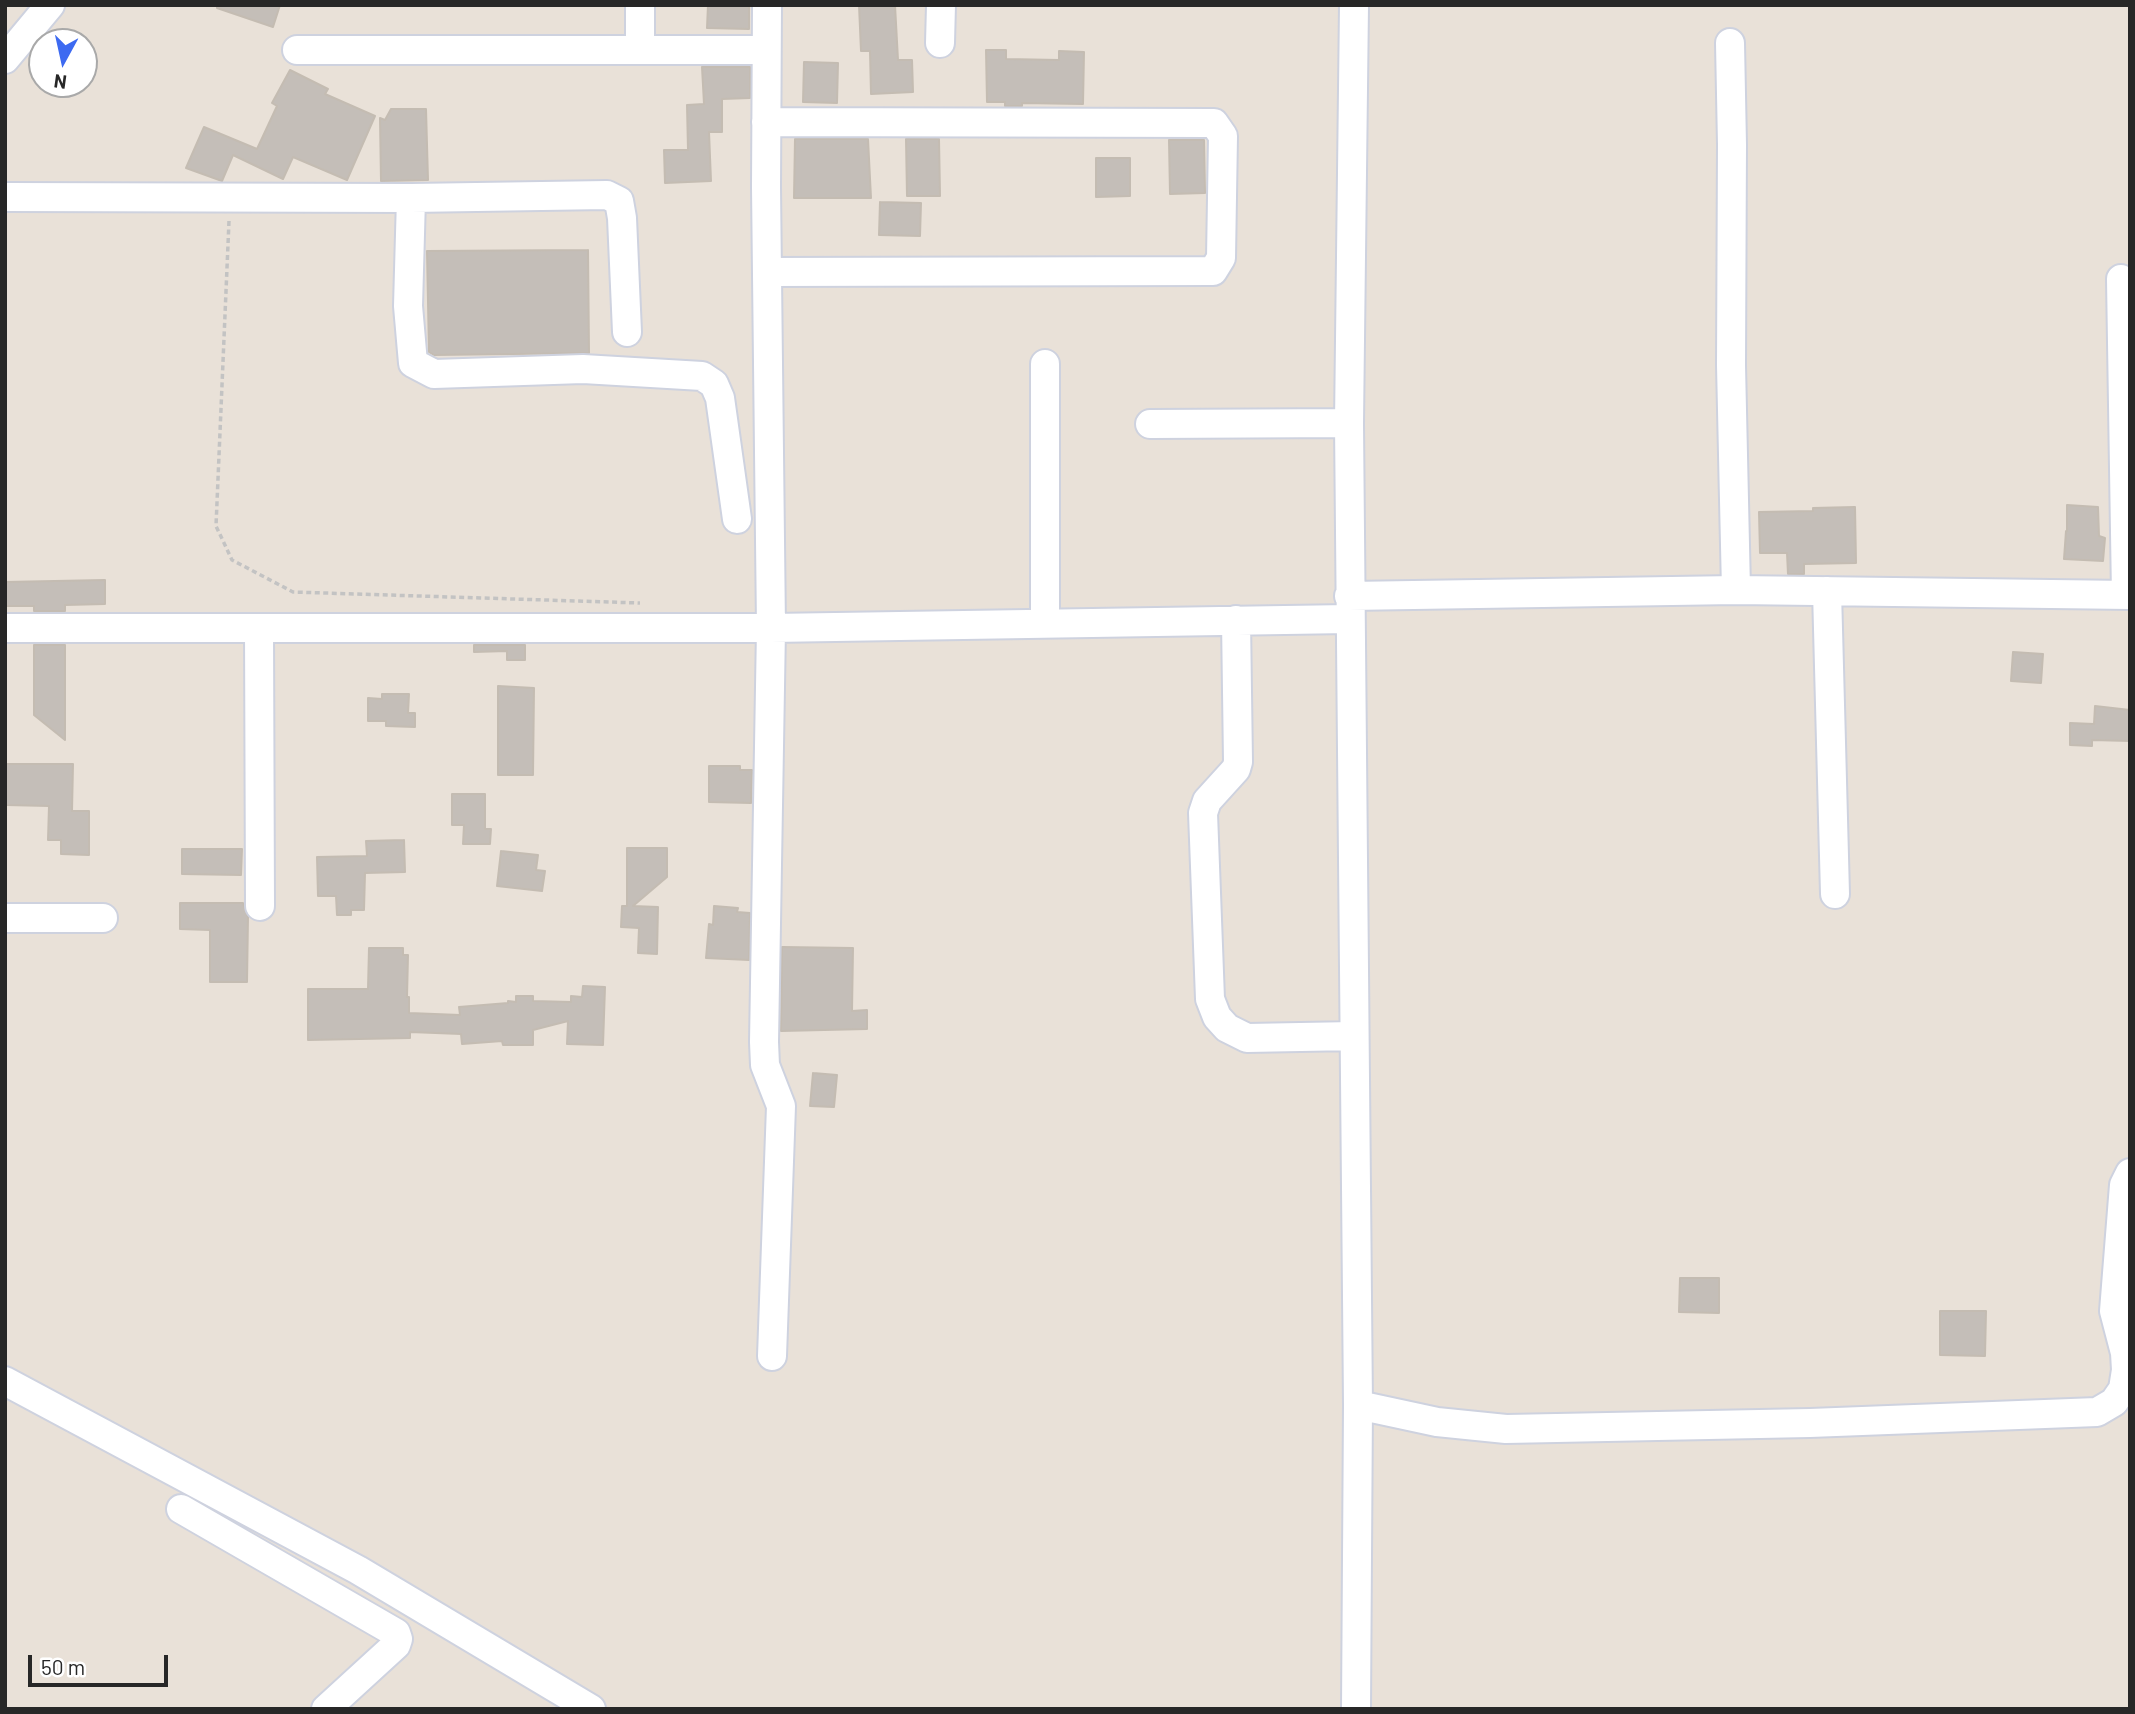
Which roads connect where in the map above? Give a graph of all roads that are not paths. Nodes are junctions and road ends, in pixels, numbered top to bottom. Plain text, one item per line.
1 (50, 5) edge
2 (640, 5) edge
3 (767, 5) edge
4 (941, 5) edge
5 (1354, 5) edge
6 (940, 43) dead end
7 (1730, 43) dead end
8 (297, 50) dead end
9 (640, 50) junction
10 (766, 50) junction
11 (5, 59) edge
12 (766, 122) junction
13 (5, 197) edge
14 (411, 198) junction
15 (767, 272) junction
16 (2121, 279) dead end
17 (627, 332) dead end
18 (1045, 364) dead end
19 (1349, 423) junction
20 (1150, 424) dead end
21 (737, 519) dead end
22 (1736, 590) junction
23 (1827, 592) junction
24 (2128, 595) edge
25 (1349, 607) junction
26 (1236, 620) junction
27 (1045, 622) junction
28 (5, 628) edge
29 (259, 628) junction
30 (771, 628) junction
31 (1835, 894) dead end
32 (260, 906) dead end
33 (5, 918) edge
34 (103, 918) dead end
35 (1354, 1035) junction
36 (2130, 1174) edge
37 (772, 1356) dead end
38 (5, 1381) edge
39 (1358, 1405) junction
40 (180, 1509) dead end
41 (326, 1709) edge
42 (591, 1709) edge
43 (1356, 1709) edge

1 - 11 street
2 - 9 street
3 - 10 street
4 - 6 street
5 - 19 street
7 - 22 street
8 - 9 street
9 - 10 street
10 - 12 street
12 - 15 street
12 - 15 street
13 - 14 street
14 - 17 street
14 - 21 street
15 - 30 street
16 - 24 street
18 - 27 street
19 - 20 street
19 - 25 street
22 - 23 street
22 - 25 street
23 - 24 street
23 - 31 street
25 - 26 street
25 - 35 street
26 - 27 street
26 - 35 street
27 - 30 street
28 - 29 street
29 - 30 street
29 - 32 street
30 - 37 street
33 - 34 street
35 - 39 street
36 - 39 street
38 - 42 street
39 - 43 street
40 - 41 street

